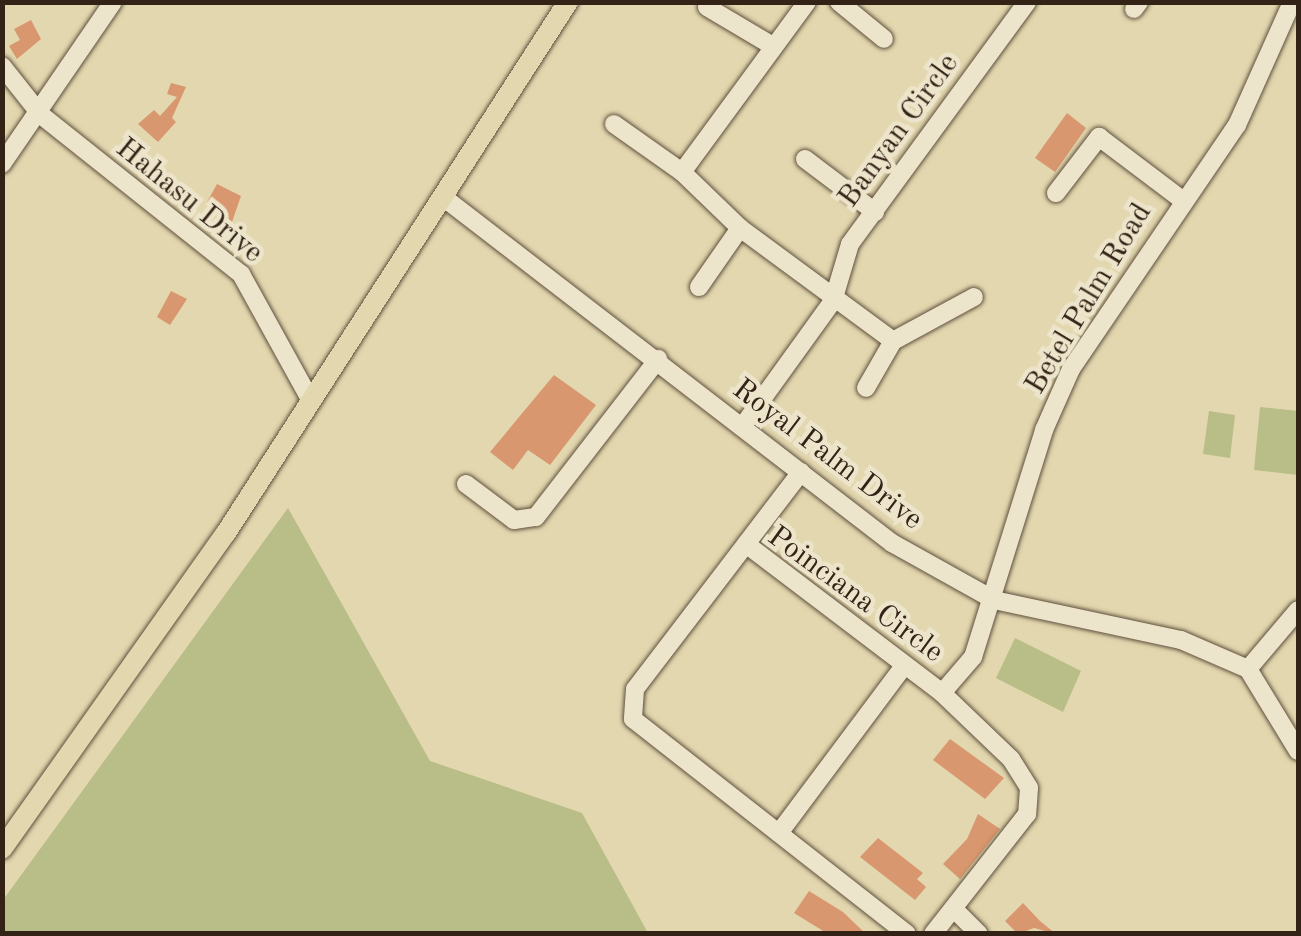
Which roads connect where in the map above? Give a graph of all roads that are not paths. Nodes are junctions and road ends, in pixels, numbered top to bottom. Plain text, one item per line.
1 (112, 2) edge
2 (568, 2) edge
3 (807, 2) edge
4 (840, 2) edge
5 (1027, 2) edge
6 (1292, 2) edge
7 (706, 7) dead end
8 (884, 39) dead end
9 (772, 45) junction
10 (2, 66) edge
11 (41, 115) junction
12 (614, 124) dead end
13 (805, 159) dead end
14 (2, 164) edge
15 (682, 172) junction
16 (1056, 193) dead end
17 (444, 197) junction
18 (1181, 199) junction
19 (875, 212) junction
20 (740, 228) junction
21 (699, 287) dead end
22 (974, 297) dead end
23 (833, 301) junction
24 (893, 341) junction
25 (658, 359) junction
26 (866, 388) dead end
27 (311, 401) junction
28 (742, 427) junction
29 (800, 472) junction
30 (466, 484) dead end
31 (746, 544) junction
32 (994, 600) junction
33 (1298, 610) edge
34 (904, 666) junction
35 (1248, 669) junction
36 (942, 694) junction
37 (1298, 752) edge
38 (779, 833) junction
39 (2, 849) edge
40 (954, 909) junction
41 (907, 934) edge
42 (933, 934) edge
43 (979, 934) edge

1 - 11 street
2 - 17 main road
3 - 9 street
4 - 8 street
5 - 19 street, Banyan Circle
6 - 18 street, Betel Palm Road
7 - 9 street
9 - 15 street
10 - 11 street, Hahasu Drive
11 - 14 street
11 - 27 street, Hahasu Drive
12 - 15 street
13 - 19 street
15 - 20 street
16 - 18 street
17 - 25 street, Royal Palm Drive
17 - 27 main road
18 - 32 street, Betel Palm Road
19 - 23 street, Banyan Circle
20 - 21 street
20 - 23 street
22 - 24 street
23 - 24 street
23 - 28 street, Banyan Circle
24 - 26 street
25 - 28 street, Royal Palm Drive
25 - 30 street
27 - 39 main road
28 - 29 street, Royal Palm Drive
29 - 31 street
29 - 32 street, Royal Palm Drive
31 - 34 street, Poinciana Circle
31 - 38 street, Poinciana Circle
32 - 35 street, Royal Palm Drive
32 - 36 street, Betel Palm Road
33 - 35 street
34 - 36 street, Poinciana Circle
34 - 38 street
35 - 37 street
36 - 40 street, Poinciana Circle
38 - 41 street, Poinciana Circle
40 - 42 street, Poinciana Circle
40 - 43 street

